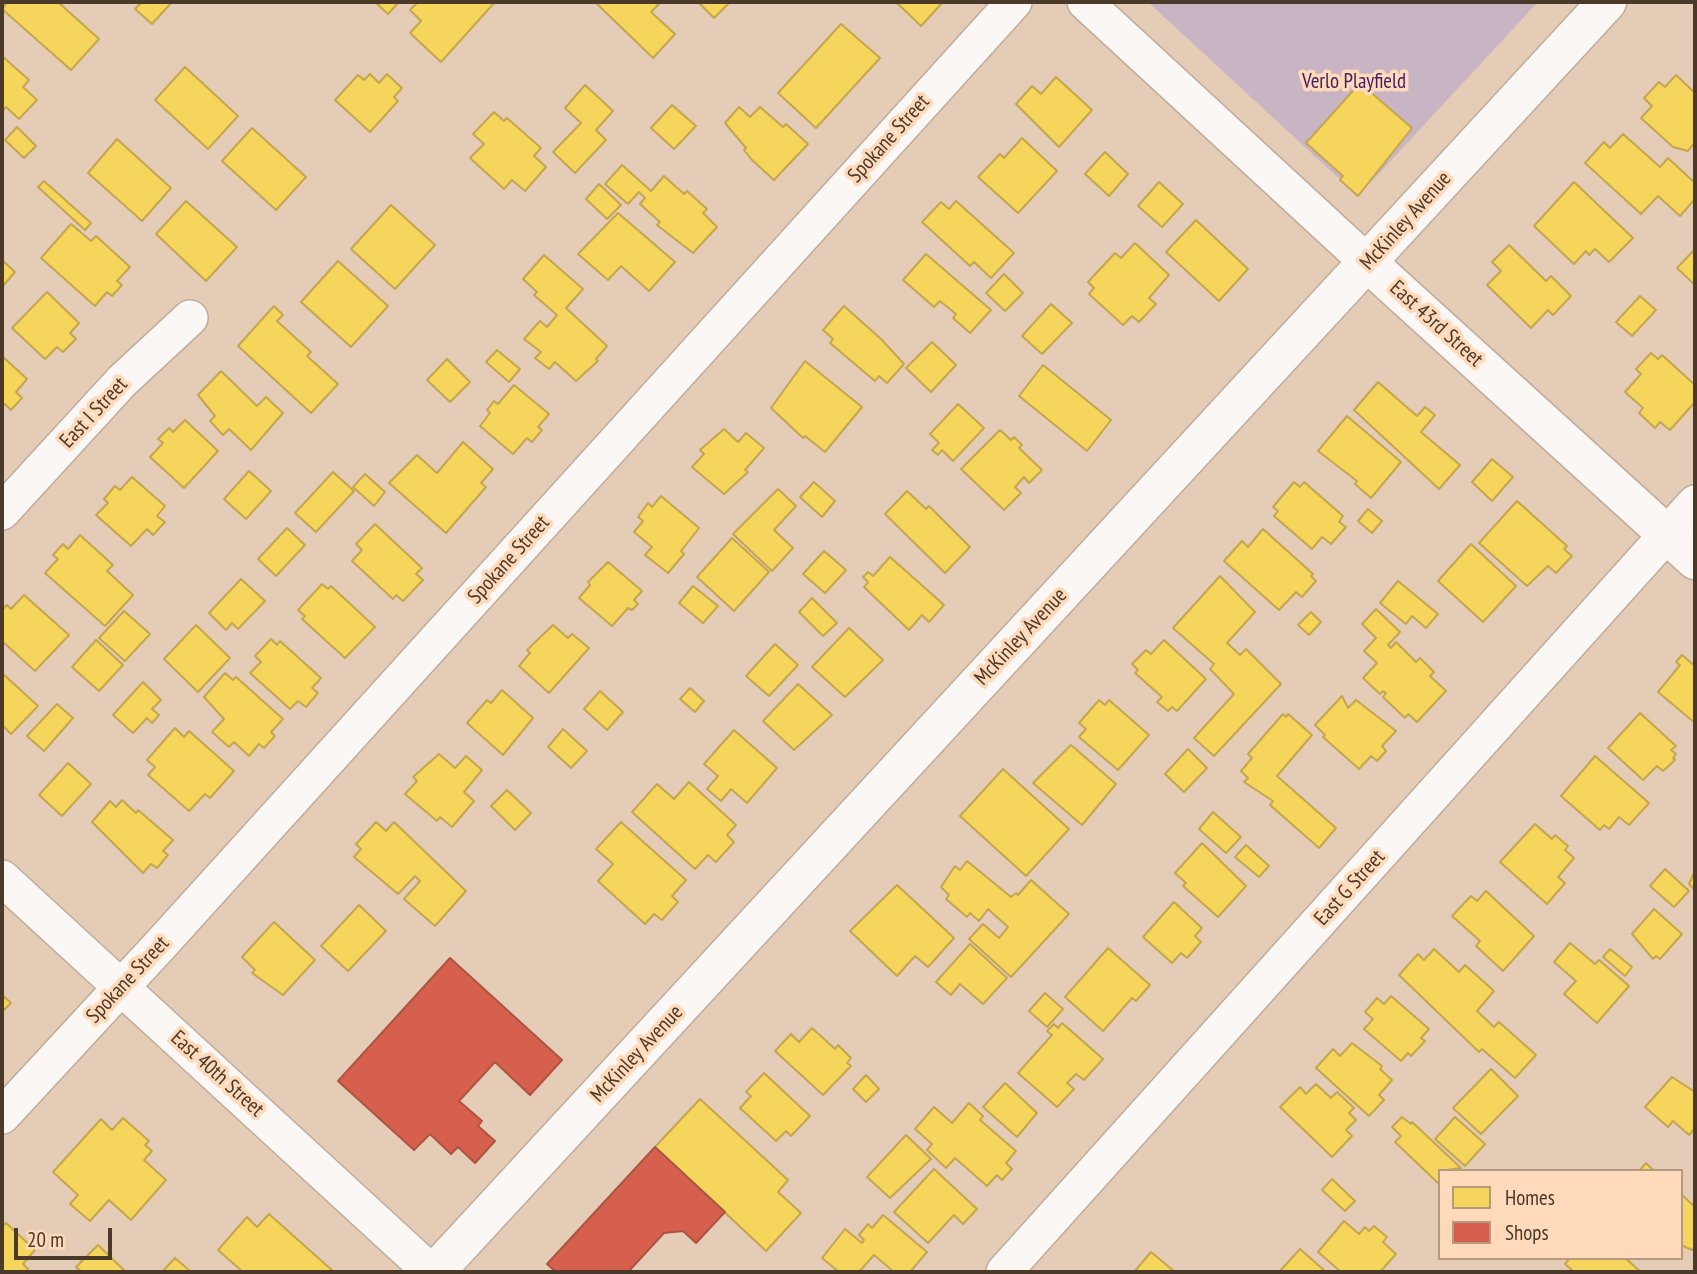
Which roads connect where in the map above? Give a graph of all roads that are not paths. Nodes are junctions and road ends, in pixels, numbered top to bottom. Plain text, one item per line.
1 (1014, 2) edge
2 (1085, 2) edge
3 (1606, 2) edge
4 (1367, 263) junction
5 (190, 318) dead end
6 (1695, 503) edge
7 (2, 512) edge
8 (1667, 535) junction
9 (1695, 560) edge
10 (2, 878) edge
11 (122, 987) junction
12 (2, 1116) edge
13 (433, 1272) edge
14 (1004, 1272) edge

1 - 11 street, Spokane Street
2 - 4 street, East 43rd Street
3 - 4 main road, McKinley Avenue
4 - 8 main road, East 43rd Street
4 - 13 main road, McKinley Avenue
5 - 7 street, East I Street
6 - 8 street, East G Street
8 - 9 main road, East 43rd Street
8 - 14 street, East G Street
10 - 11 street, East 40th Street
11 - 12 street, Spokane Street
11 - 13 street, East 40th Street

